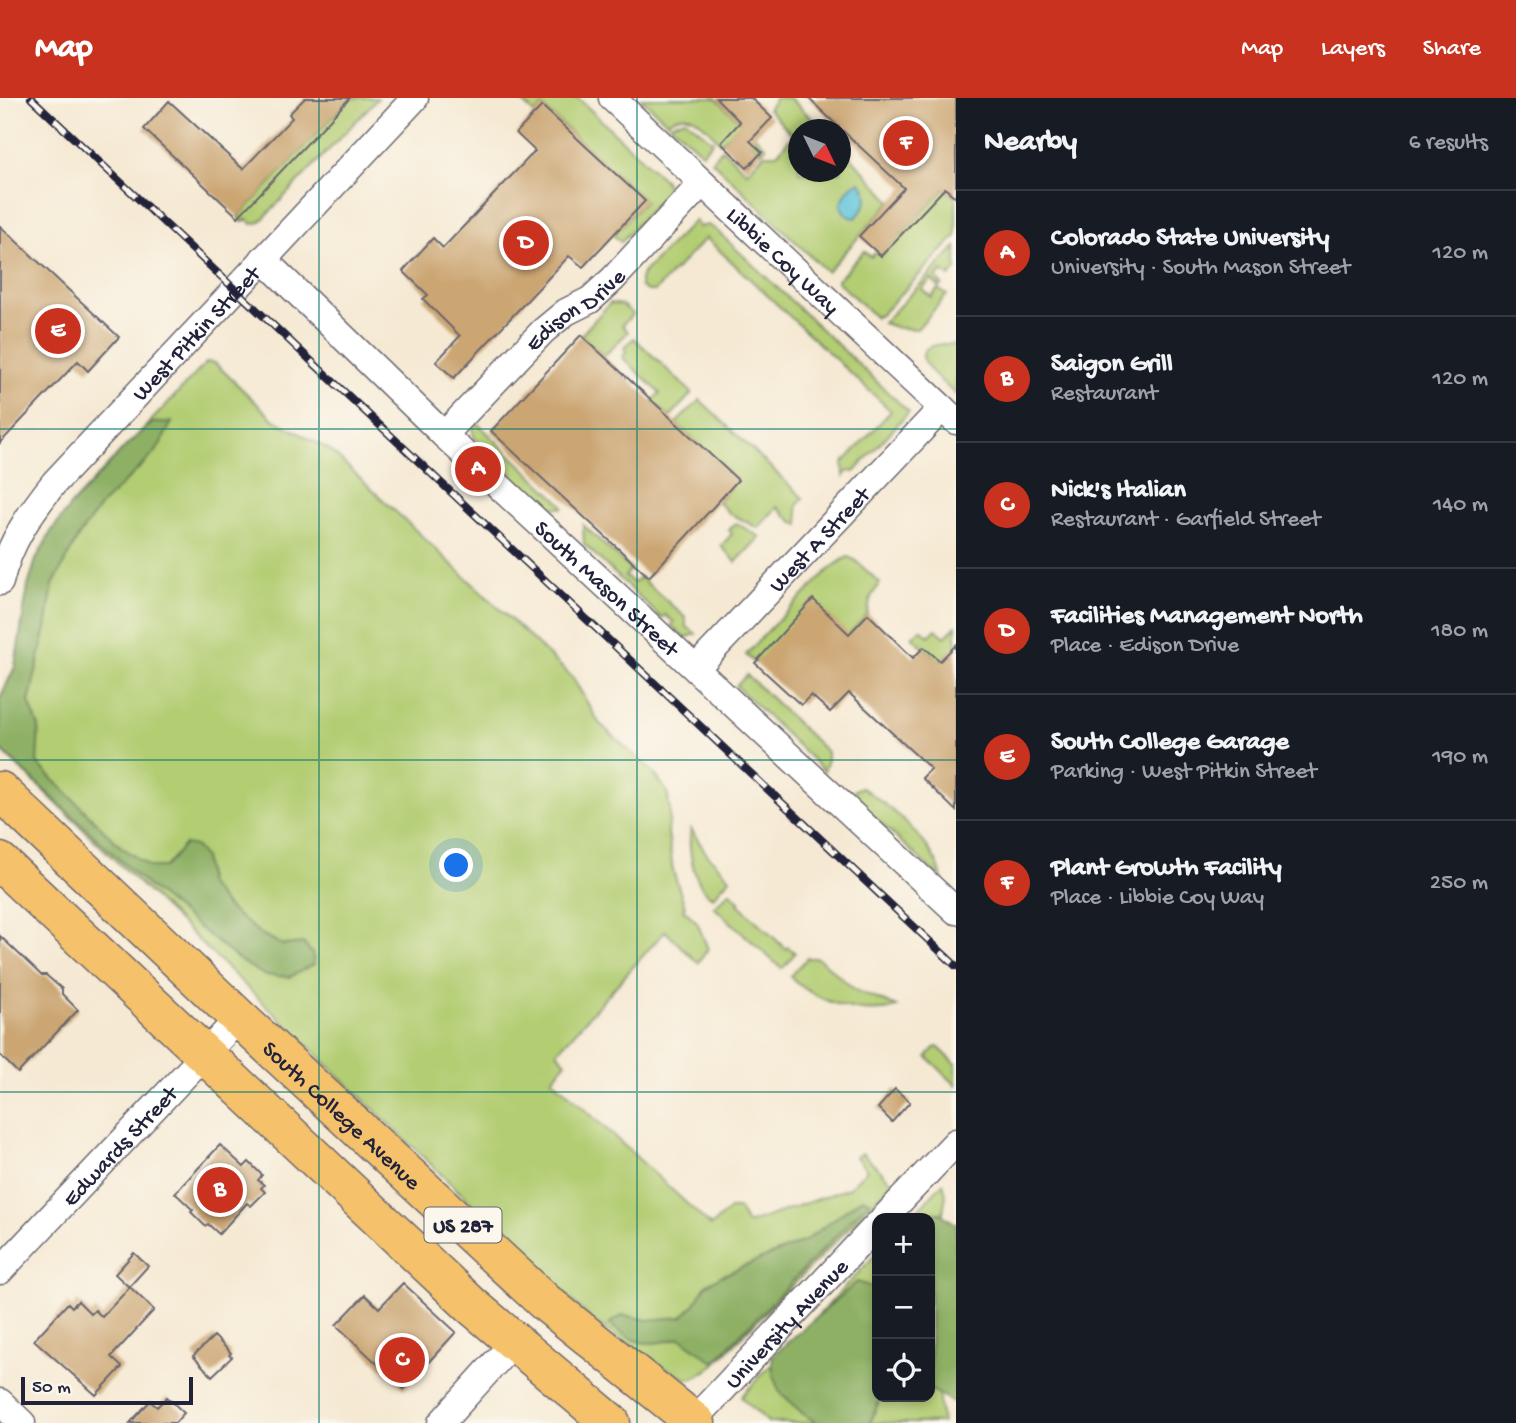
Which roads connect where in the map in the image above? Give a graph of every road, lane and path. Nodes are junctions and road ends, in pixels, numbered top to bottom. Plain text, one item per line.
1 (415, 98) edge
2 (612, 98) edge
3 (702, 183) junction
4 (263, 259) junction
5 (949, 415) edge
6 (444, 435) junction
7 (0, 582) edge
8 (696, 668) junction
9 (0, 792) edge
10 (0, 862) edge
11 (956, 911) edge
12 (239, 1018) junction
13 (204, 1055) junction
14 (956, 1142) edge
15 (889, 1213) edge
16 (872, 1230) edge
17 (0, 1271) edge
18 (513, 1343) junction
19 (0, 1402) edge
20 (694, 1422) edge
21 (22, 1423) edge
22 (441, 1423) edge
23 (611, 1423) edge

1 - 4 street, West Pitkin Street
2 - 3 street, Libbie Coy Way
3 - 5 street, Libbie Coy Way
3 - 6 street, Edison Drive
4 - 6 street, South Mason Street
4 - 7 street, West Pitkin Street
5 - 8 street, West A Street
6 - 8 street, South Mason Street
8 - 11 street, South Mason Street
9 - 12 highway, South College Avenue / US 287
10 - 13 highway, US 287
12 - 13 street, Edwards Street
12 - 20 highway, South College Avenue / US 287
13 - 17 street, Edwards Street
13 - 18 highway, US 287
14 - 15 street
16 - 20 street, University Avenue
18 - 22 street
18 - 23 highway, US 287
19 - 21 street

